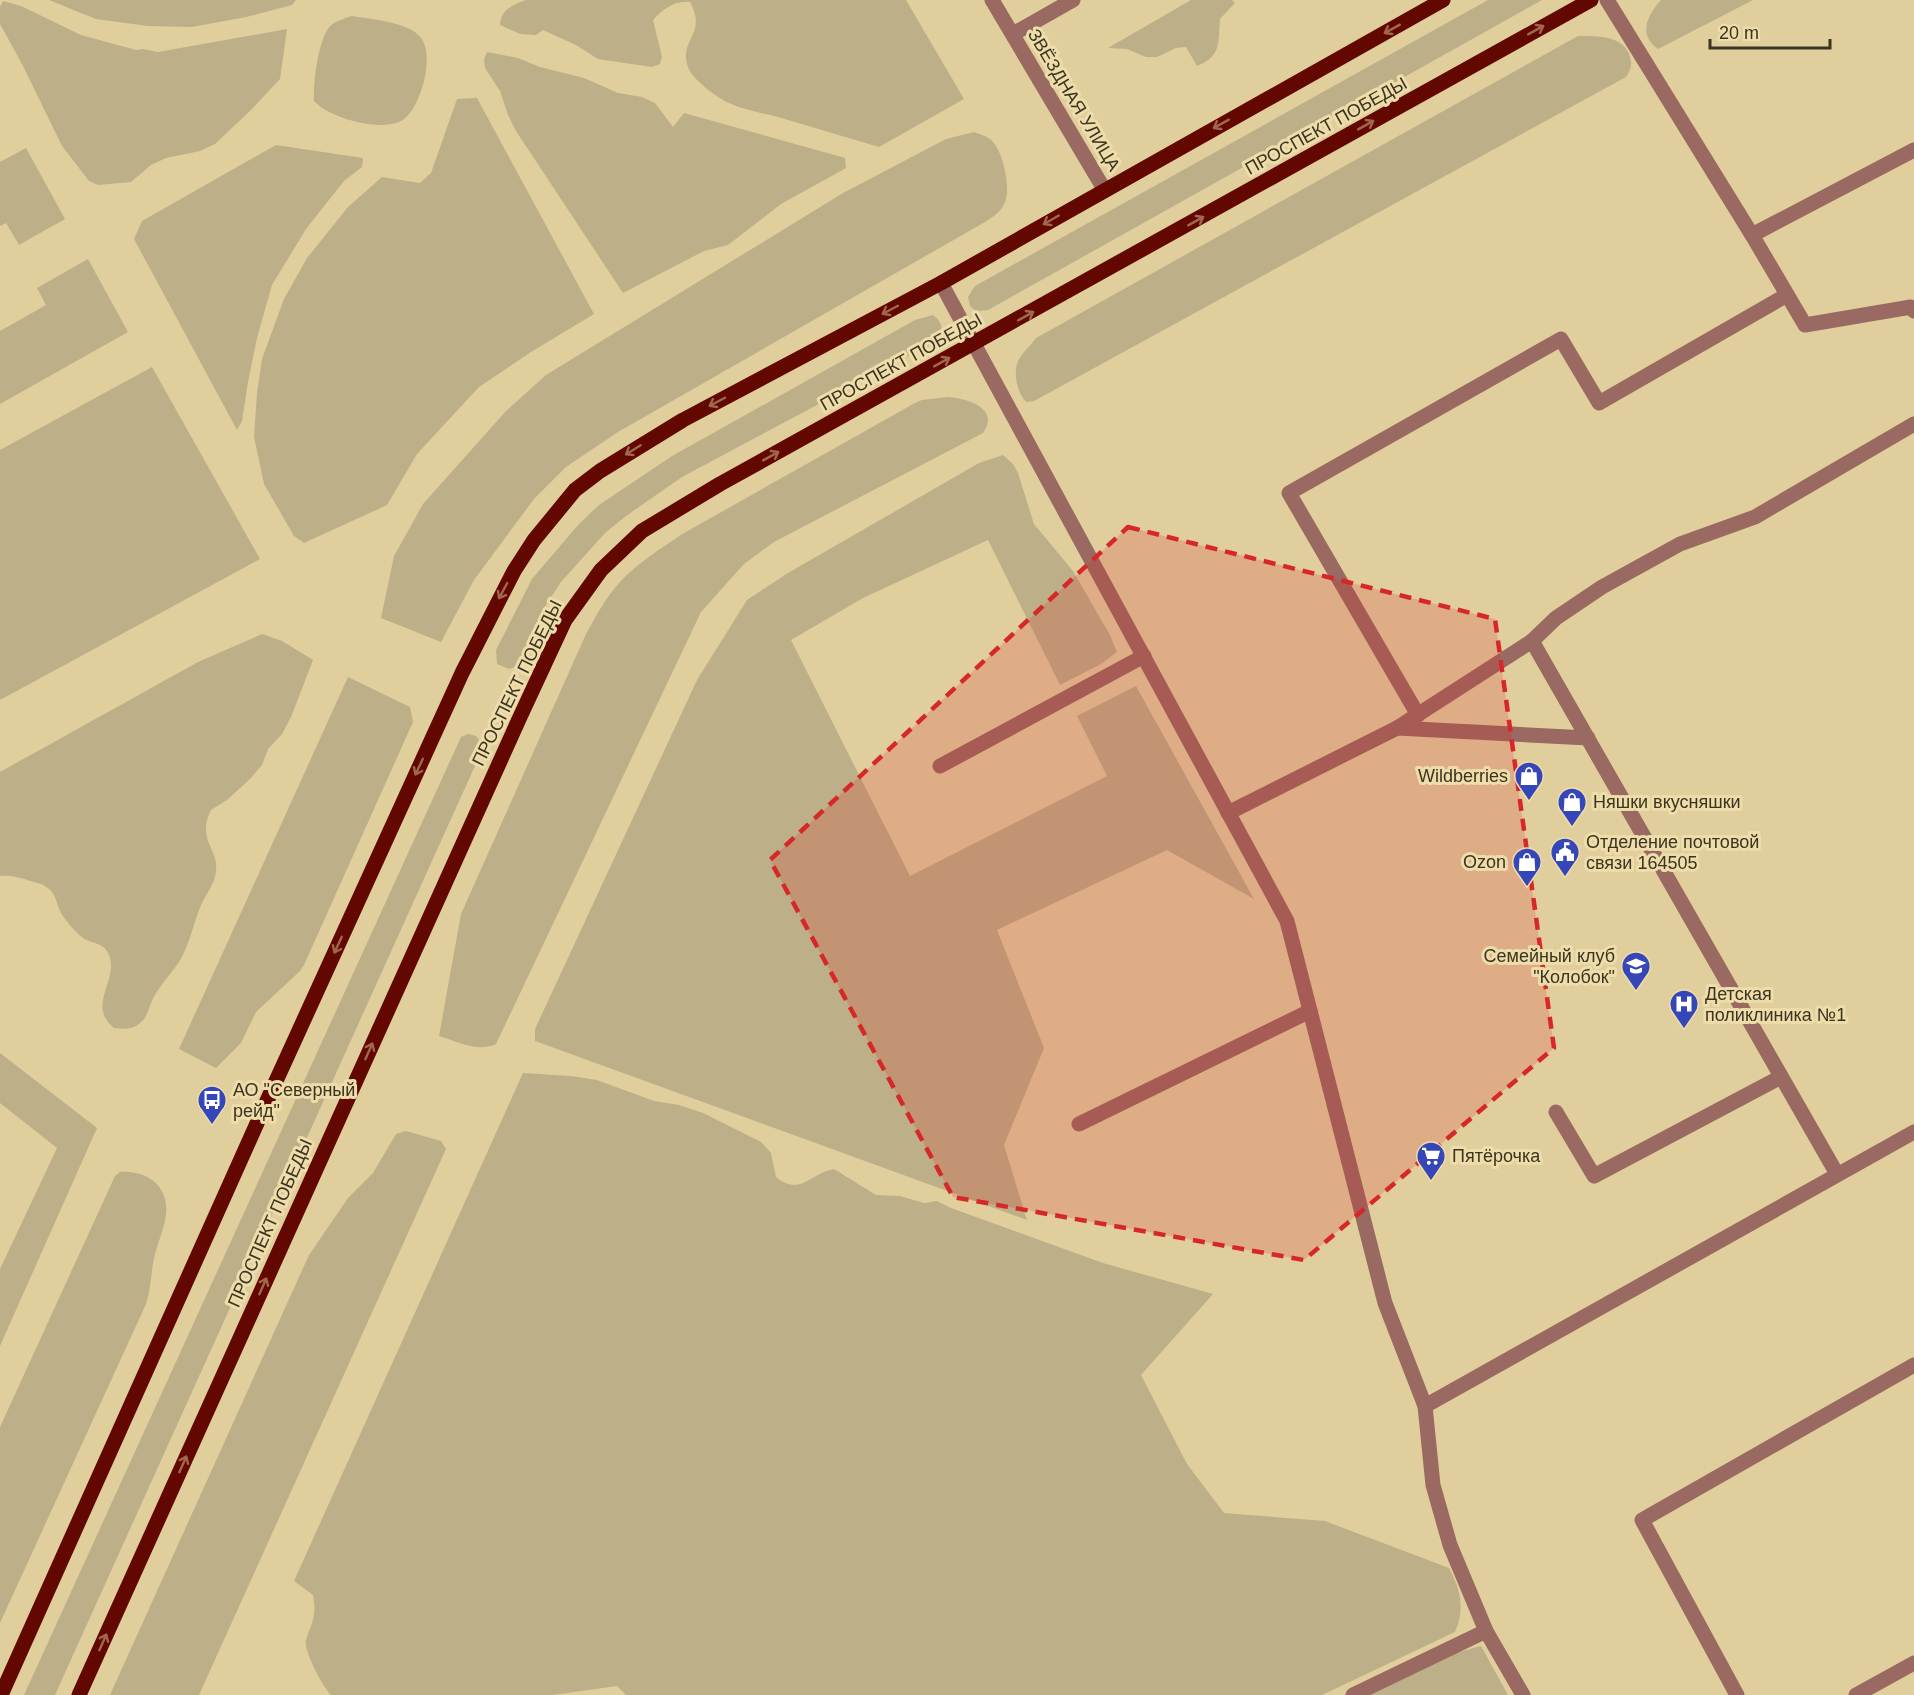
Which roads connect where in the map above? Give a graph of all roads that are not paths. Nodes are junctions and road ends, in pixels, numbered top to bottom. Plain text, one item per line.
1 (992, 0) edge
2 (1073, 0) edge
3 (1443, 0) edge
4 (1591, 0) edge
5 (1607, 0) edge
6 (1012, 34) junction
7 (1914, 150) edge
8 (1104, 189) junction
9 (1752, 235) junction
10 (941, 283) junction
11 (1787, 295) junction
12 (1914, 311) edge
13 (975, 344) junction
14 (1914, 424) edge
15 (1532, 641) junction
16 (1144, 656) junction
17 (1418, 715) junction
18 (1397, 728) junction
19 (1588, 738) junction
20 (940, 766) dead end
21 (1228, 813) junction
22 (1310, 1011) junction
23 (1781, 1077) junction
24 (1556, 1112) dead end
25 (1079, 1124) dead end
26 (1914, 1132) edge
27 (1837, 1174) junction
28 (1914, 1365) edge
29 (1425, 1406) junction
30 (1486, 1631) junction
31 (1914, 1663) edge
32 (1, 1695) edge
33 (79, 1695) edge
34 (1353, 1695) edge
35 (1523, 1695) edge
36 (1737, 1695) edge
37 (1856, 1695) edge

1 - 6 street, ЗВЁЗДНАЯ УЛИЦА
2 - 6 street
3 -> 8 main road
13 -> 4 main road, ПРОСПЕКТ ПОБЕДЫ
5 - 9 street
6 - 8 street, ЗВЁЗДНАЯ УЛИЦА
7 - 9 street
8 -> 10 main road
9 - 11 street
10 - 13 street
10 -> 32 main road
11 - 12 street
11 - 17 street
13 - 16 street
33 -> 13 main road, ПРОСПЕКТ ПОБЕДЫ
14 - 15 street
15 - 17 street
15 - 19 street
16 - 20 street
16 - 21 street
17 - 18 street
18 - 19 street
18 - 21 street
19 - 23 street
21 - 22 street
22 - 25 street
22 - 29 street
23 - 24 street
23 - 27 street
26 - 27 street
27 - 29 street
28 - 36 street
29 - 30 street
30 - 34 street
30 - 35 street
31 - 37 street

